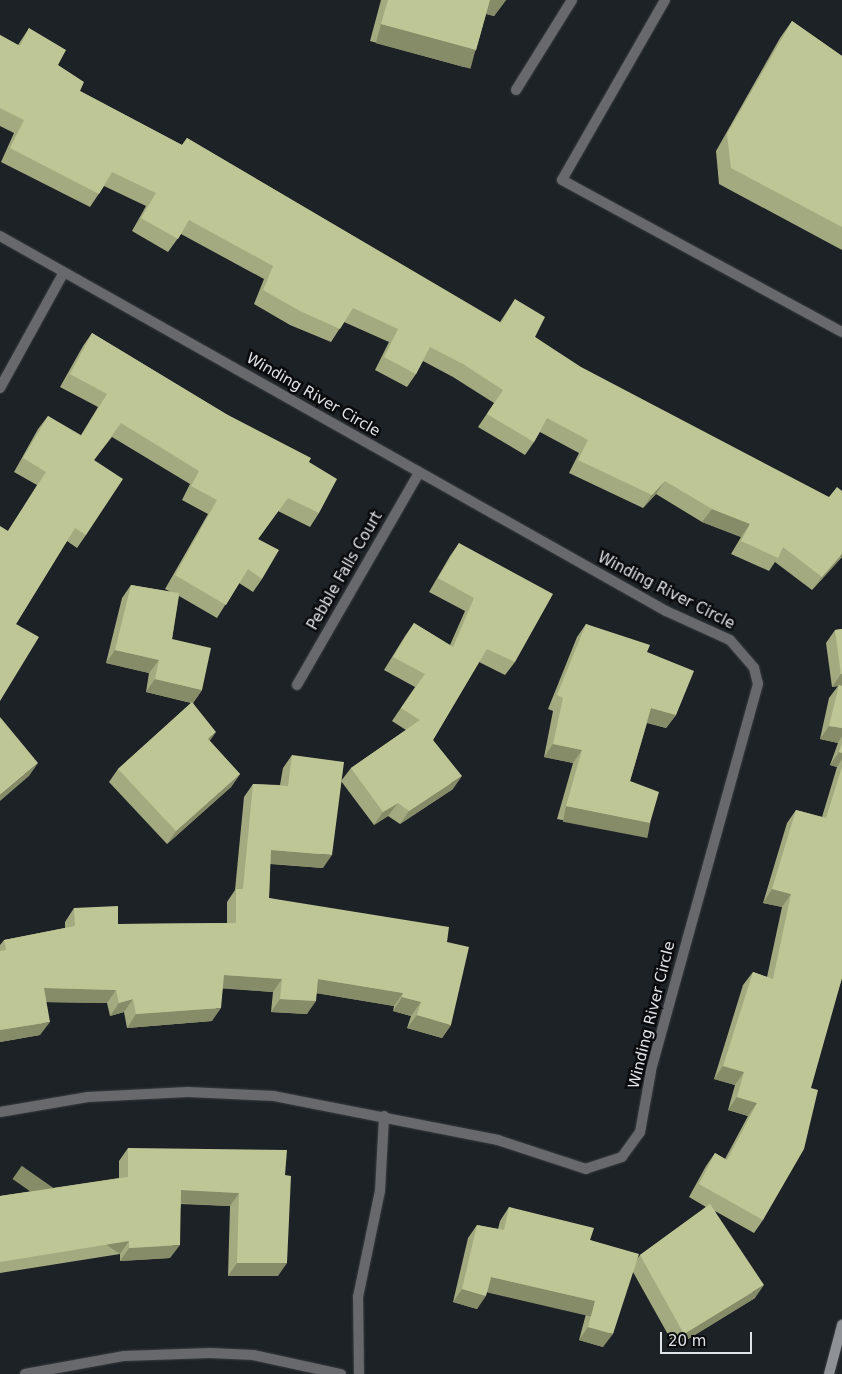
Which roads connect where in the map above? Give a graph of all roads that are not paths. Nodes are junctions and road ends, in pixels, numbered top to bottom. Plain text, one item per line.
1 (572, 0) edge
2 (665, 0) edge
3 (516, 90) dead end
4 (0, 236) edge
5 (64, 272) junction
6 (842, 332) edge
7 (0, 388) edge
8 (419, 473) junction
9 (297, 685) dead end
10 (0, 1112) edge
11 (384, 1116) junction
12 (842, 1325) edge
13 (25, 1374) edge
14 (341, 1374) edge
15 (359, 1374) edge
16 (829, 1374) edge

1 - 3 street
2 - 6 street
4 - 5 street, Winding River Circle
5 - 7 street
5 - 8 street, Winding River Circle
8 - 9 street, Pebble Falls Court
8 - 11 street, Winding River Circle
10 - 11 street, Winding River Circle
11 - 15 street
12 - 16 main road
13 - 14 street

